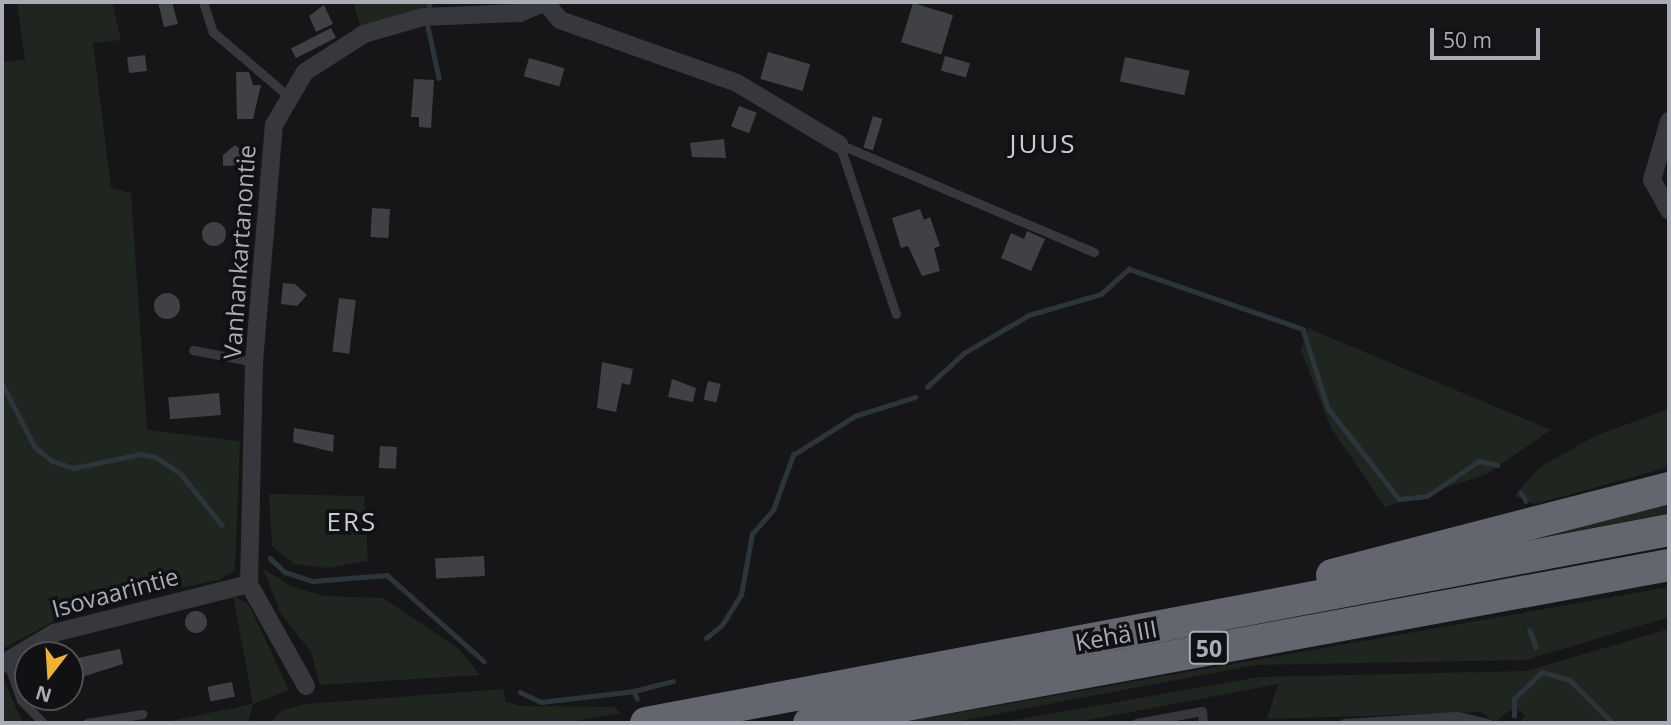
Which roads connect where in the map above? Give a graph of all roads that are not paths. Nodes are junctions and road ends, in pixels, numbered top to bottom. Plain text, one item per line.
1 (203, 2) edge
2 (545, 2) edge
3 (287, 95) junction
4 (1669, 121) edge
5 (839, 144) junction
6 (1669, 211) edge
7 (1094, 252) dead end
8 (896, 314) dead end
9 (193, 350) dead end
10 (254, 362) junction
11 (1669, 488) edge
12 (1669, 530) edge
13 (1669, 565) edge
14 (249, 584) junction
15 (1160, 627) junction
16 (4, 663) edge
17 (306, 686) dead end
18 (142, 713) dead end
19 (43, 723) edge
20 (88, 723) edge
21 (646, 723) edge
22 (809, 723) edge
23 (1136, 723) edge
24 (1203, 723) edge
25 (1344, 723) edge
26 (1488, 723) edge

1 - 3 lane
2 - 3 street, Vanhankartanontie
2 - 5 street
3 - 10 street, Vanhankartanontie
4 - 6 street
5 - 7 lane
5 - 8 lane
9 - 10 lane
10 - 14 street, Vanhankartanontie
11 - 15 highway
12 - 15 highway, Kehä III / 50
13 - 22 highway, Kehä III / 50
14 - 16 street, Isovaarintie
14 - 17 street
15 - 21 highway, Kehä III / 50
16 - 19 lane
18 - 20 lane
23 - 24 lane
25 - 26 lane

